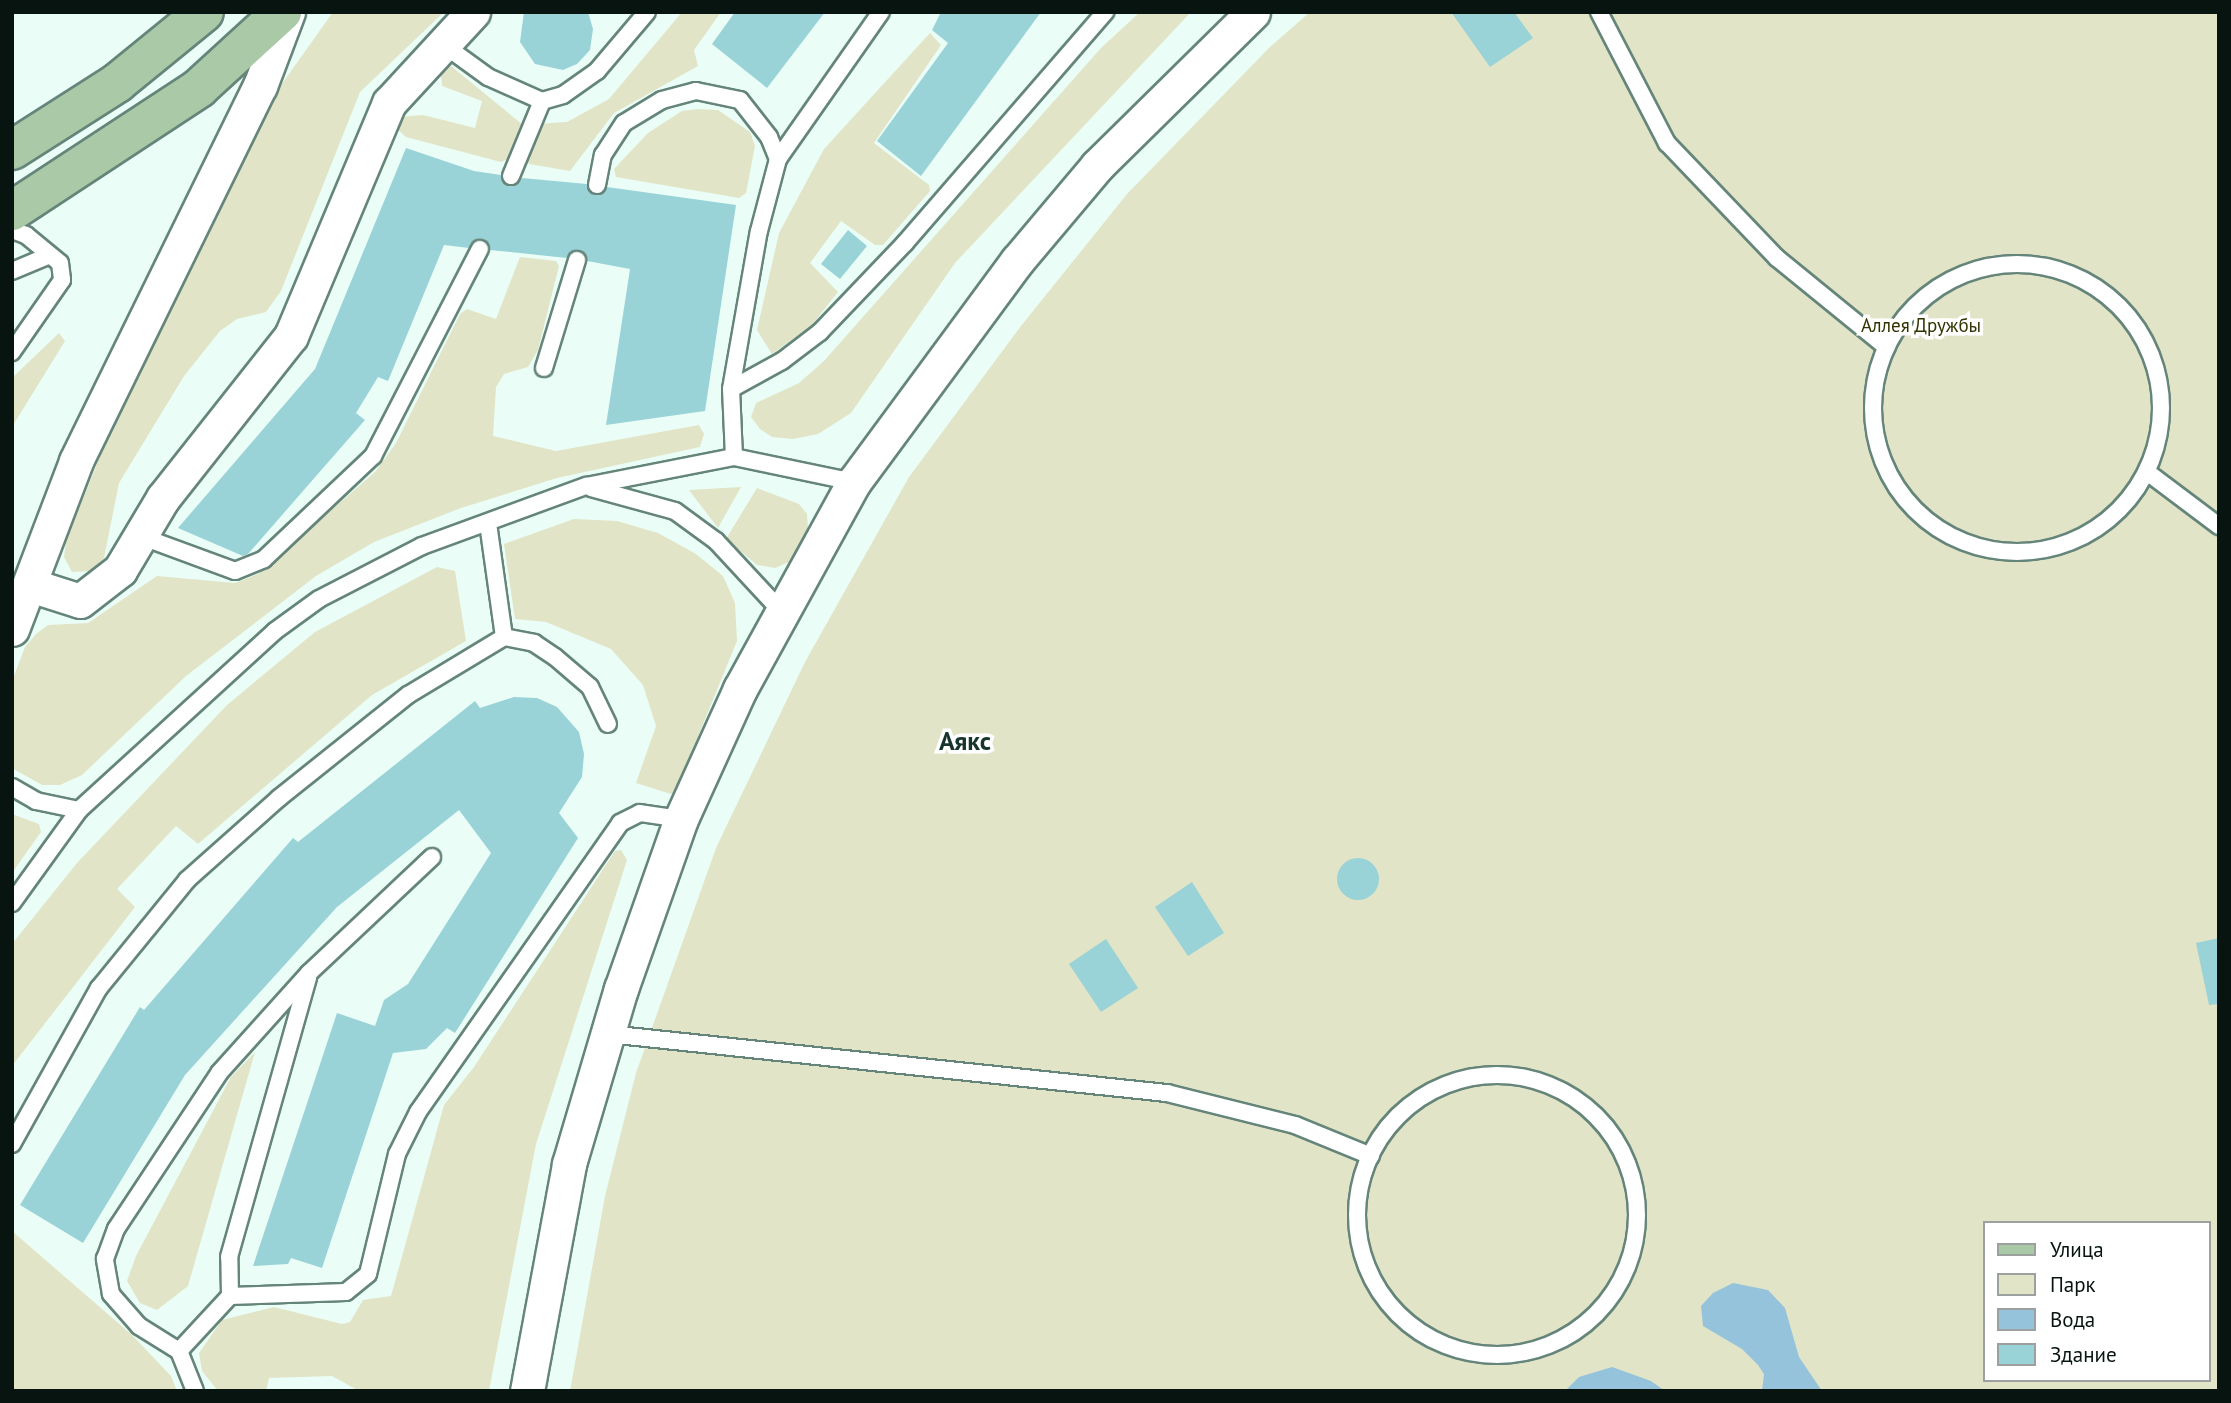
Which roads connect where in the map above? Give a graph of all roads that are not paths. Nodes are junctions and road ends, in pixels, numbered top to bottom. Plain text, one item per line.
1 (204, 12) edge
2 (282, 12) edge
3 (288, 12) edge
4 (473, 12) edge
5 (647, 12) edge
6 (881, 12) edge
7 (1105, 12) edge
8 (1253, 12) edge
9 (1599, 12) edge
10 (444, 45) junction
11 (542, 101) junction
12 (12, 150) edge
13 (778, 159) junction
14 (510, 176) dead end
15 (597, 185) dead end
16 (12, 211) edge
17 (12, 230) edge
18 (480, 249) dead end
19 (50, 255) junction
20 (577, 260) dead end
21 (12, 271) edge
22 (1886, 347) junction
23 (12, 352) edge
24 (544, 368) dead end
25 (731, 390) junction
26 (734, 457) junction
27 (2147, 472) junction
28 (854, 482) junction
29 (586, 486) junction
30 (488, 523) junction
31 (2219, 526) edge
32 (140, 536) junction
33 (30, 585) junction
34 (781, 611) junction
35 (12, 629) edge
36 (504, 637) junction
37 (608, 724) dead end
38 (12, 787) edge
39 (79, 810) junction
40 (681, 819) junction
41 (432, 857) dead end
42 (12, 903) edge
43 (309, 973) junction
44 (608, 1034) junction
45 (12, 1144) edge
46 (1371, 1156) junction
47 (230, 1296) junction
48 (179, 1352) junction
49 (195, 1391) edge
50 (527, 1391) edge

1 - 12 main road
2 - 16 main road
3 - 33 street
4 - 10 street
5 - 11 lane
6 - 13 lane
7 - 25 lane
8 - 28 street
9 - 22 lane
10 - 11 lane
10 - 32 street
11 - 14 lane
13 - 15 lane
13 - 25 lane
17 - 19 lane
18 - 32 lane
19 - 21 lane
19 - 23 lane
20 - 24 lane
22 - 27 lane
22 - 27 lane
25 - 26 lane
26 - 28 lane
26 - 29 lane
27 - 31 lane
28 - 34 street
29 - 30 lane
29 - 34 lane
30 - 36 lane
30 - 39 lane
32 - 33 street
33 - 35 street
34 - 40 street
36 - 37 lane
36 - 45 lane
38 - 39 lane
39 - 42 lane
40 - 44 street
40 - 47 lane
41 - 43 lane
43 - 47 lane
43 - 48 lane
44 - 46 lane
44 - 50 street
46 - 46 lane
47 - 48 lane
48 - 49 lane

